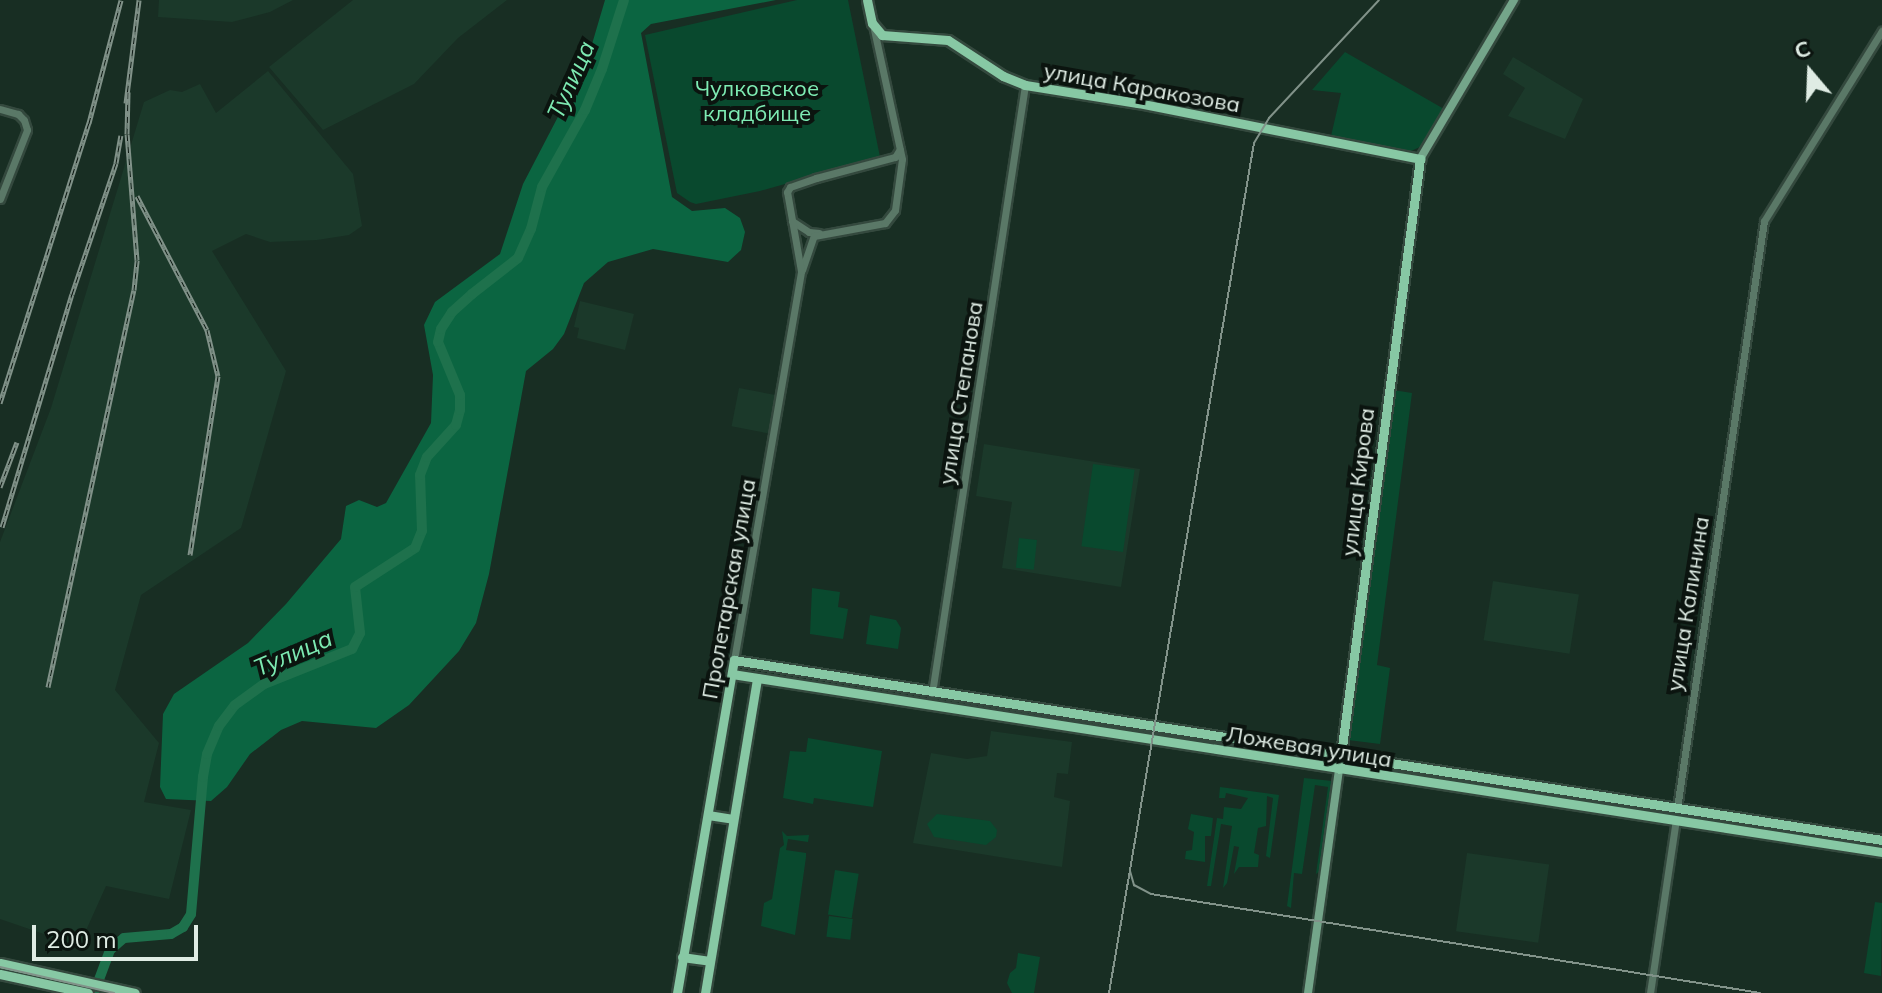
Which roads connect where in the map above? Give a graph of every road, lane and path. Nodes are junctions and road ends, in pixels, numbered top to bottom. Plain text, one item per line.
1 (867, 0) edge
2 (1514, 0) edge
3 (872, 23) junction
4 (1882, 31) edge
5 (899, 39) junction
6 (879, 52) junction
7 (1025, 85) junction
8 (0, 109) edge
9 (900, 149) junction
10 (1420, 159) junction
11 (0, 199) edge
12 (792, 221) junction
13 (819, 233) junction
14 (801, 271) junction
15 (734, 660) junction
16 (732, 674) junction
17 (757, 678) junction
18 (729, 688) junction
19 (754, 693) junction
20 (932, 693) junction
21 (930, 707) junction
22 (1060, 713) junction
23 (1058, 726) junction
24 (1341, 756) junction
25 (1339, 769) junction
26 (1677, 808) junction
27 (708, 815) junction
28 (733, 819) junction
29 (1676, 820) junction
30 (1882, 840) edge
31 (1882, 852) edge
32 (682, 957) junction
33 (710, 961) junction
34 (0, 963) edge
35 (0, 974) edge
36 (66, 983) junction
37 (88, 993) edge
38 (135, 993) edge
39 (677, 993) edge
40 (705, 993) edge
41 (1308, 993) edge
42 (1650, 993) edge

1 - 3 main road
2 - 10 main road, улица Кирова
3 - 5 main road
3 - 6 street
4 - 26 street, улица Калинина
5 - 6 street
5 - 7 main road, улица Каракозова
6 - 9 street
7 - 10 main road, улица Каракозова
7 - 20 street, улица Степанова
8 - 11 street
9 - 12 street, Пролетарская улица
9 - 13 street
10 - 24 main road, улица Кирова
12 - 13 street
12 - 14 street, Пролетарская улица
13 - 14 street
14 - 15 street, Пролетарская улица
15 - 16 main road, Пролетарская улица
15 - 20 main road, Ложевая улица
16 - 17 main road, Ложевая улица
16 - 18 main road, Пролетарская улица
17 - 19 main road, Пролетарская улица
17 - 21 main road, Ложевая улица
18 - 19 main road
18 - 27 main road, Пролетарская улица
19 - 28 main road, Пролетарская улица
20 - 21 main road, улица Степанова
20 - 22 main road, Ложевая улица
21 - 23 main road, Ложевая улица
22 - 23 main road
22 - 24 main road, Ложевая улица
23 - 25 main road, Ложевая улица
24 - 25 main road, улица Кирова
24 - 26 main road, Ложевая улица
25 - 29 main road, Ложевая улица
25 - 41 main road, улица Кирова
26 - 29 main road, улица Калинина
26 - 30 main road, Ложевая улица
27 - 28 main road
27 - 32 main road, Пролетарская улица
28 - 33 main road, Пролетарская улица
29 - 31 main road, Ложевая улица
29 - 42 street, улица Калинина
32 - 33 main road
32 - 39 main road, Пролетарская улица
33 - 40 main road, Пролетарская улица
34 - 36 main road
35 - 36 main road
36 - 37 main road
36 - 38 main road

